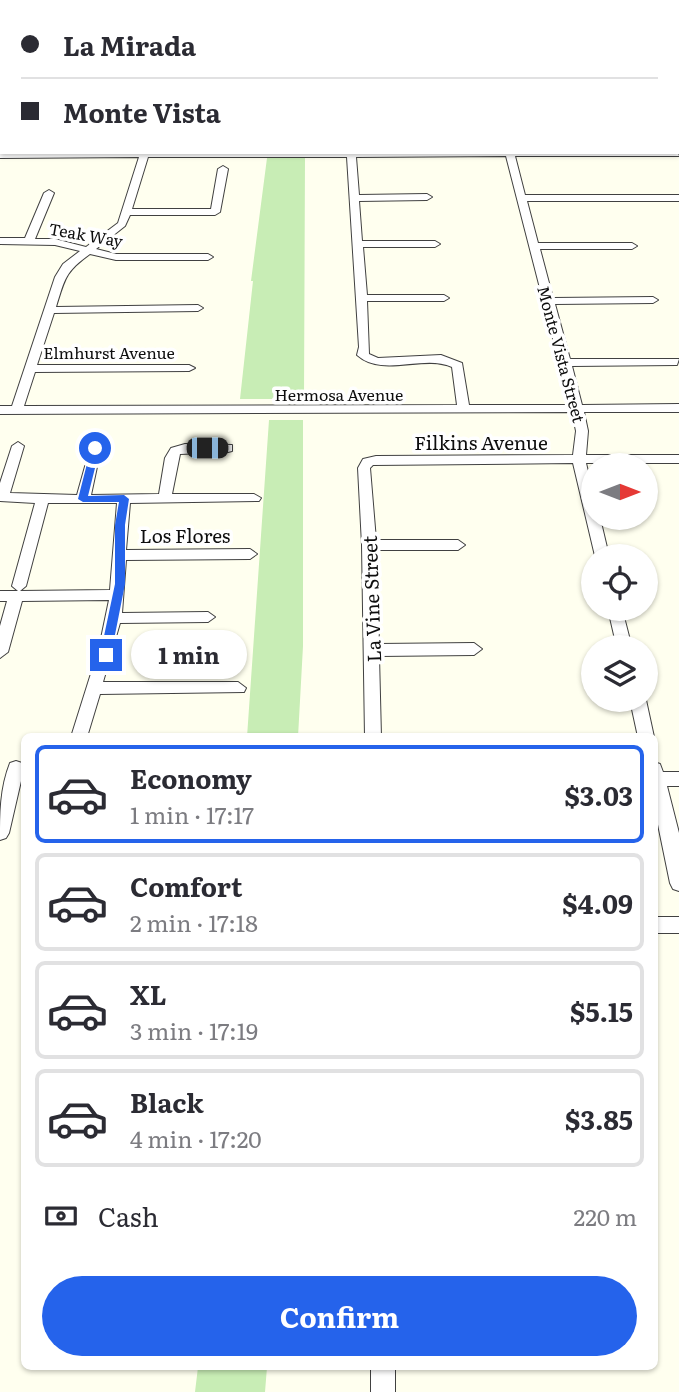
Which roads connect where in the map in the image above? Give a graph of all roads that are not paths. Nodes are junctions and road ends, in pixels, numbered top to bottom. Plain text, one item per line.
1 (145, 154) joint
2 (351, 154) edge
3 (509, 154) edge
4 (0, 155) edge
5 (223, 169) dead end
6 (49, 193) dead end
7 (427, 197) dead end
8 (354, 198) junction
9 (520, 198) junction
10 (679, 198) edge
11 (128, 212) junction
12 (0, 241) edge
13 (29, 241) junction
14 (358, 244) junction
15 (435, 244) dead end
16 (532, 246) junction
17 (632, 246) dead end
18 (88, 250) junction
19 (208, 257) dead end
20 (361, 298) junction
21 (444, 298) dead end
22 (653, 300) dead end
23 (549, 301) junction
24 (198, 308) dead end
25 (49, 310) junction
26 (677, 362) dead end
27 (565, 363) junction
28 (188, 368) dead end
29 (30, 369) junction
30 (679, 408) edge
31 (463, 409) junction
32 (577, 409) junction
33 (0, 410) edge
34 (17, 410) junction
35 (18, 446) dead end
36 (95, 448) dead end
37 (228, 448) dead end
38 (679, 458) edge
39 (579, 461) junction
40 (368, 462) joint
41 (1, 497) edge
42 (254, 498) dead end
43 (43, 499) junction
44 (83, 499) junction
45 (124, 499) junction
46 (164, 499) junction
47 (599, 544) edge
48 (369, 545) junction
49 (458, 545) dead end
50 (250, 554) dead end
51 (120, 555) junction
52 (17, 591) junction
53 (0, 596) edge
54 (118, 596) junction
55 (208, 617) dead end
56 (114, 618) junction
57 (474, 649) dead end
58 (373, 650) junction
59 (0, 652) edge
60 (94, 688) junction
61 (238, 688) dead end
62 (641, 712) edge
63 (80, 733) edge
64 (373, 733) edge
65 (645, 733) edge
66 (14, 768) edge
67 (658, 774) edge
68 (679, 779) edge
69 (658, 783) edge
70 (0, 833) edge
71 (679, 883) edge
72 (658, 925) edge
73 (679, 925) edge
74 (383, 1370) edge
75 (383, 1392) edge

1 - 4 street
1 - 11 street
2 - 8 street
3 - 9 street, Monte Vista Street
5 - 11 street
6 - 13 street
7 - 8 street
8 - 14 street
9 - 10 street
9 - 16 street, Monte Vista Street
11 - 18 street
12 - 13 street, Teak Way
13 - 18 street, Teak Way
14 - 15 street
14 - 20 street
16 - 17 street
16 - 23 street, Monte Vista Street
18 - 19 street, Teak Way
18 - 25 street
20 - 21 street
20 - 31 street
22 - 23 street
23 - 27 street, Monte Vista Street
24 - 25 street
25 - 29 street
26 - 27 street
27 - 32 street, Monte Vista Street
28 - 29 street, Elmhurst Avenue
29 - 34 street
30 - 32 street, Hermosa Avenue
31 - 32 street, Hermosa Avenue
31 - 34 street, Hermosa Avenue
32 - 39 street, Monte Vista Street
33 - 34 street, Hermosa Avenue
35 - 41 street
36 - 44 street
37 - 46 street
38 - 39 street, Filkins Avenue
39 - 40 street, Filkins Avenue
39 - 47 street, Monte Vista Street
40 - 48 street, La Vine Street
41 - 43 street
42 - 46 street
43 - 44 street
43 - 52 street
44 - 45 street
45 - 46 street
45 - 51 street
48 - 49 street
48 - 58 street, La Vine Street
50 - 51 street, Los Flores
51 - 54 street
52 - 53 street
52 - 54 street
52 - 59 street
54 - 56 street
55 - 56 street
56 - 60 street
57 - 58 street
58 - 64 street, La Vine Street
60 - 61 street
60 - 63 street
62 - 65 street
66 - 70 street
67 - 68 street
69 - 71 street
72 - 73 street
74 - 75 street

